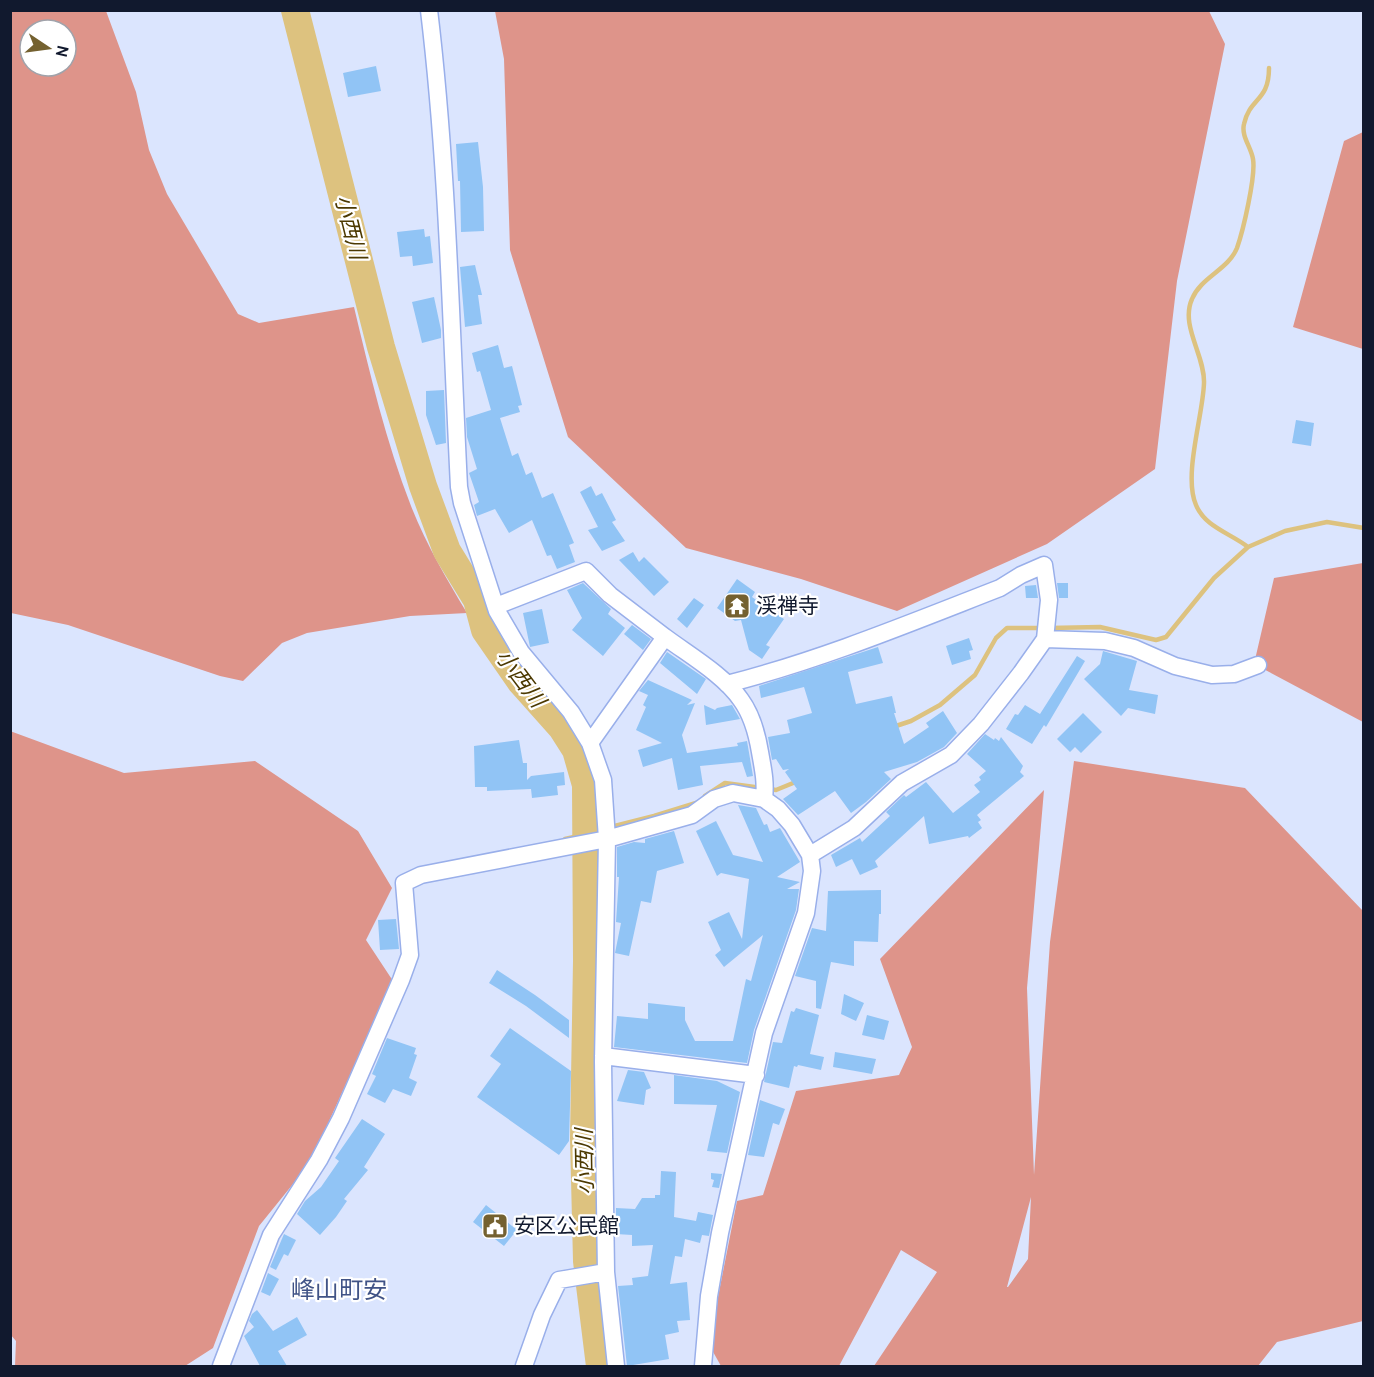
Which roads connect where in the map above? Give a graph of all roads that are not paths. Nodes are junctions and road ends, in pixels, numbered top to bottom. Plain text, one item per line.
1 (429, 10) edge
2 (496, 606) junction
3 (665, 637) junction
4 (1045, 639) junction
5 (1258, 665) dead end
6 (728, 684) junction
7 (590, 743) junction
8 (764, 799) junction
9 (607, 839) junction
10 (810, 855) junction
11 (603, 1056) junction
12 (756, 1075) junction
13 (606, 1272) junction
14 (221, 1366) edge
15 (524, 1366) edge
16 (616, 1366) edge
17 (703, 1366) edge

1 - 2 street
2 - 3 street
2 - 7 street
3 - 6 street
3 - 7 street
4 - 5 street
4 - 6 street
4 - 10 street
6 - 8 street
7 - 9 street
8 - 9 street
8 - 10 street
9 - 11 street
9 - 14 street
10 - 12 street
11 - 12 street
11 - 13 street
12 - 17 street
13 - 15 street
13 - 16 street

